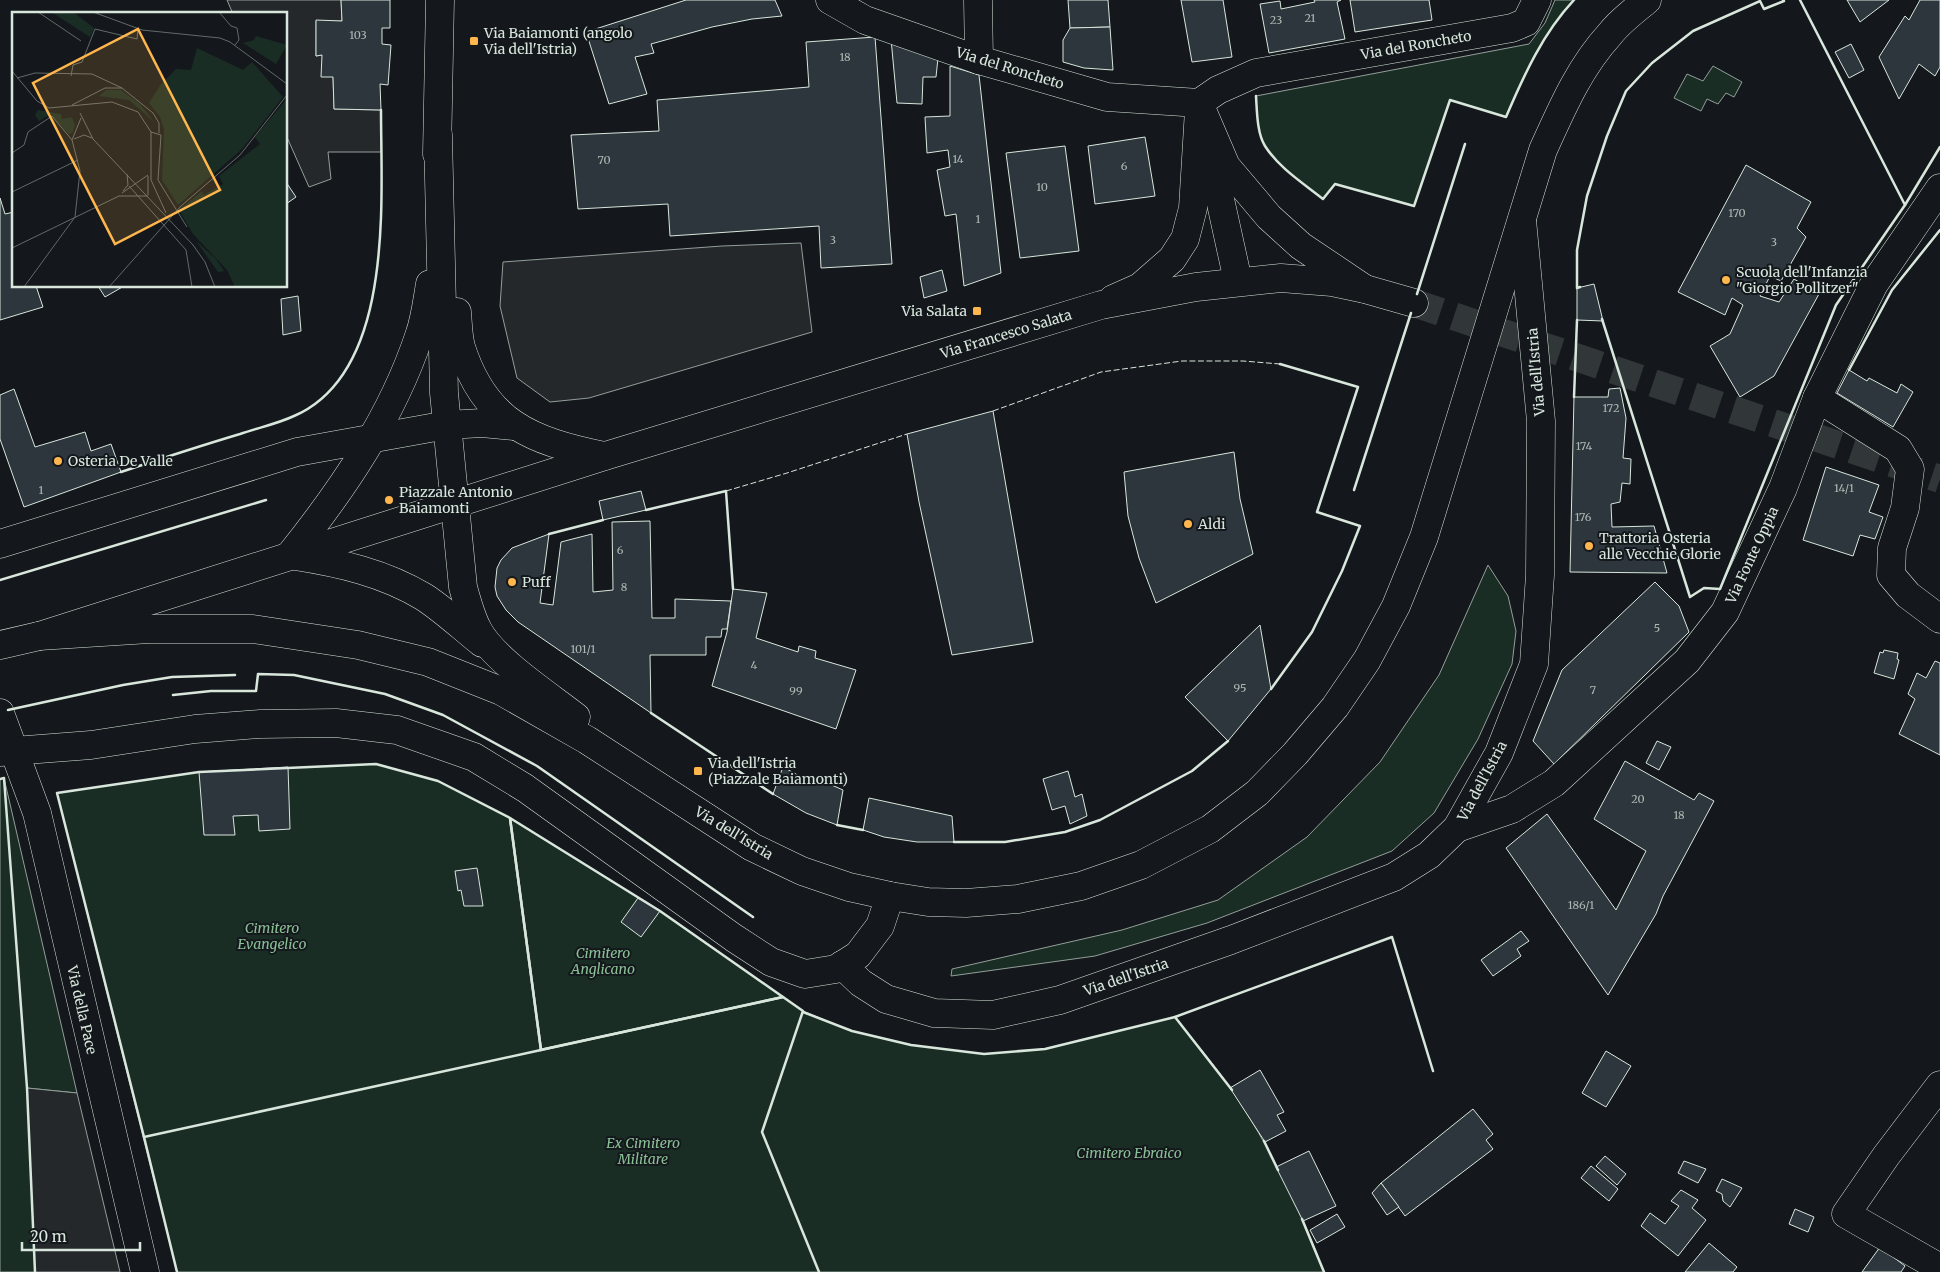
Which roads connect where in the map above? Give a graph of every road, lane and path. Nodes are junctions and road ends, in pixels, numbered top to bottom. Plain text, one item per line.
1 (440, 0) edge
2 (830, 0) edge
3 (978, 0) edge
4 (1537, 0) edge
5 (1646, 0) edge
6 (979, 60) junction
7 (1199, 103) junction
8 (438, 135) junction
9 (1940, 188) edge
10 (1522, 220) junction
11 (1238, 281) junction
12 (1365, 289) junction
13 (1414, 303) tunnel mouth
14 (1102, 305) junction
15 (1817, 398) junction
16 (447, 425) junction
17 (514, 426) junction
18 (373, 437) junction
19 (605, 456) junction
20 (456, 503) junction
21 (0, 544) edge
22 (290, 555) junction
23 (1940, 619) edge
24 (39, 636) junction
25 (0, 645) edge
26 (495, 653) junction
27 (0, 713) edge
28 (7, 751) edge
29 (679, 799) junction
30 (1457, 828) junction
31 (890, 896) junction
32 (842, 965) junction
33 (1940, 1085) edge
34 (1940, 1268) edge
35 (144, 1272) edge

1 - 8 street
2 - 6 street, Via del Roncheto
3 - 6 street
4 - 7 street, Via del Roncheto
5 - 10 street, Via dell'Istria
6 - 7 street, Via del Roncheto
7 - 11 street
7 - 12 street
7 - 14 street
8 - 16 street
8 - 17 street
8 - 18 street
9 - 15 street, Via Fonte Oppia
10 - 30 street, Via dell'Istria
10 - 31 street, Via dell'Istria
11 - 12 street, Via Francesco Salata
11 - 14 street, Via Francesco Salata
12 - 13 street, Via Francesco Salata
14 - 19 street, Via Francesco Salata
15 - 23 street
15 - 30 street, Via Fonte Oppia
16 - 17 street
16 - 18 street
16 - 20 street
17 - 19 street
18 - 21 street
18 - 22 street
19 - 20 street
20 - 22 street
20 - 26 street
22 - 24 street
22 - 26 street
24 - 25 street
24 - 29 street
26 - 29 street
27 - 28 street, Via della Pace
28 - 32 street
28 - 35 street, Via della Pace
29 - 31 street, Via dell'Istria
30 - 32 street, Via dell'Istria
31 - 32 street
33 - 34 street

